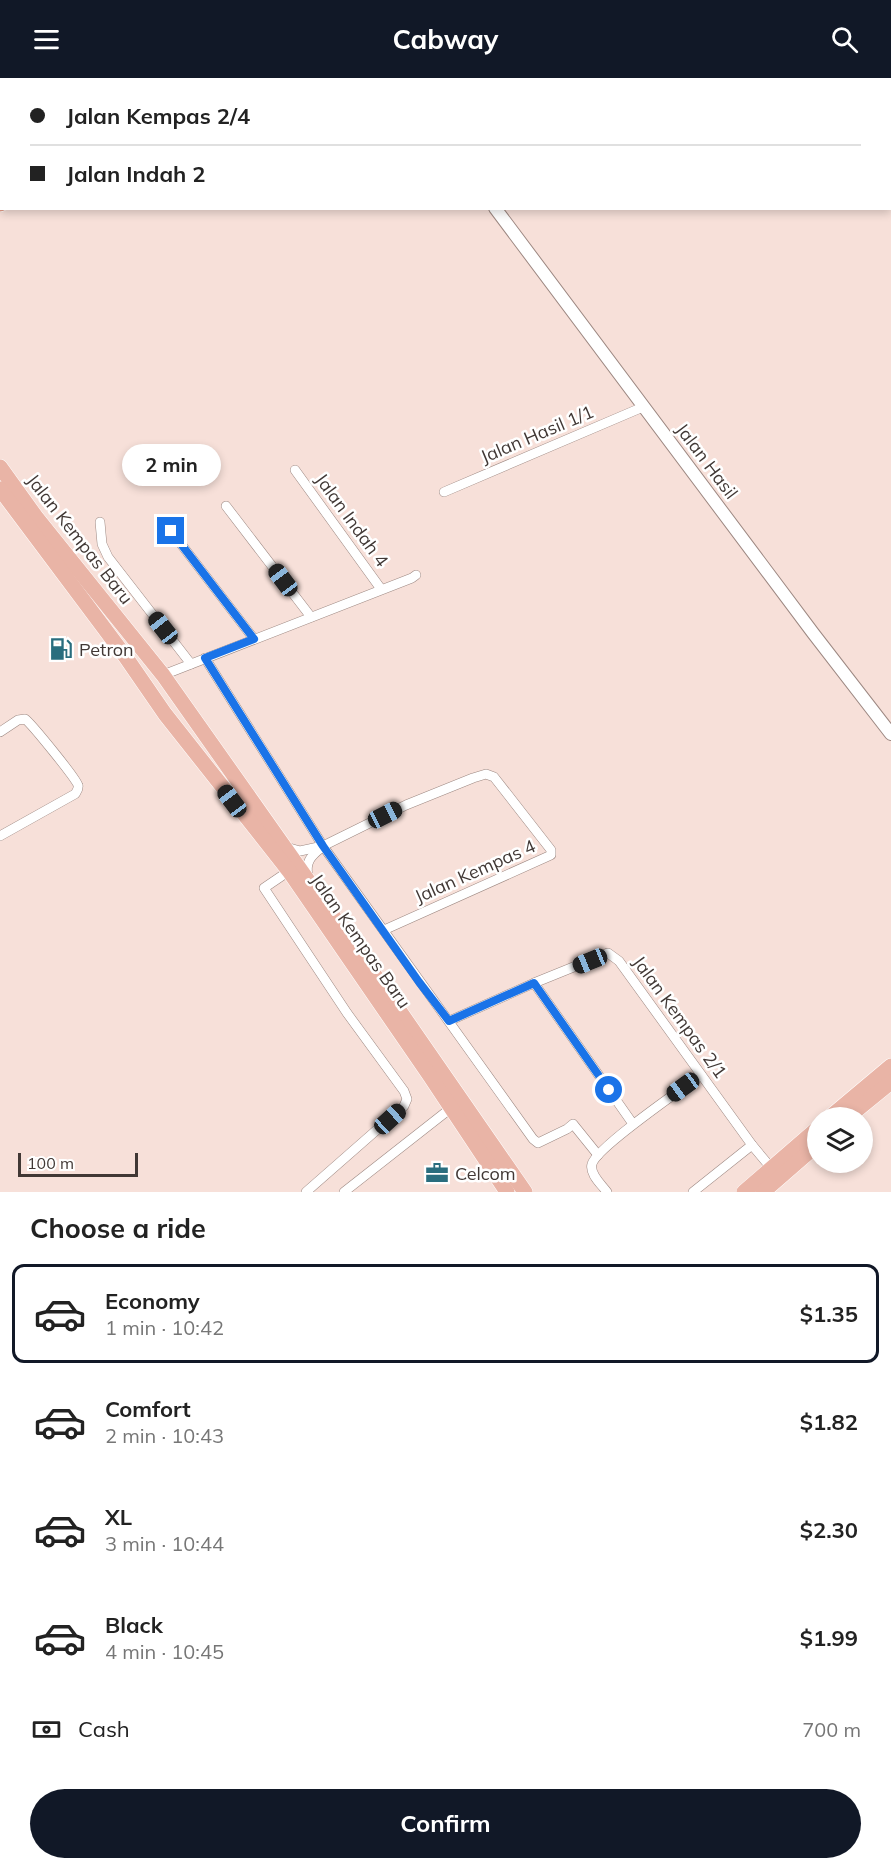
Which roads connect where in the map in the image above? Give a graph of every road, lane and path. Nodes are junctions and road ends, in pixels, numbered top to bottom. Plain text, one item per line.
1 (496, 210) edge
2 (643, 406) junction
3 (0, 467) edge
4 (295, 470) dead end
5 (0, 489) edge
6 (444, 492) dead end
7 (226, 507) dead end
8 (100, 522) dead end
9 (171, 531) dead end
10 (416, 575) dead end
11 (381, 589) junction
12 (311, 617) junction
13 (254, 639) junction
14 (205, 658) junction
15 (188, 665) junction
16 (163, 675) junction
17 (176, 694) junction
18 (0, 732) edge
19 (891, 734) edge
20 (191, 746) junction
21 (0, 836) edge
22 (323, 846) junction
23 (286, 847) junction
24 (289, 871) junction
25 (309, 882) junction
26 (384, 930) junction
27 (534, 983) junction
28 (449, 1021) junction
29 (891, 1066) edge
30 (701, 1075) junction
31 (891, 1082) edge
32 (459, 1107) junction
33 (842, 1107) edge
34 (860, 1107) edge
35 (462, 1123) junction
36 (633, 1124) junction
37 (807, 1138) edge
38 (752, 1145) junction
39 (807, 1154) edge
40 (598, 1155) junction
41 (772, 1169) junction
42 (790, 1170) junction
43 (306, 1192) edge
44 (344, 1192) edge
45 (495, 1192) edge
46 (507, 1192) edge
47 (525, 1192) edge
48 (535, 1192) edge
49 (608, 1192) edge
50 (693, 1192) edge
51 (744, 1192) edge
52 (763, 1192) edge

1 - 2 street, Jalan Hasil
2 - 6 street, Jalan Hasil 1/1
2 - 19 street, Jalan Hasil
3 - 16 main road, Jalan Kempas Baru
4 - 11 street, Jalan Indah 4
5 - 20 main road, Jalan Kempas Baru
7 - 12 street
8 - 15 street
9 - 13 street
10 - 11 street
11 - 12 street
12 - 13 street
13 - 14 street
14 - 15 street
14 - 22 street
15 - 16 street
15 - 17 street
16 - 17 main road, Jalan Kempas Baru
16 - 20 main road
17 - 23 main road, Jalan Kempas Baru
18 - 21 street
20 - 24 main road, Jalan Kempas Baru
22 - 23 street
22 - 25 street
22 - 26 street
22 - 26 street, Jalan Kempas 4
23 - 25 main road, Jalan Kempas Baru
24 - 32 main road, Jalan Kempas Baru
24 - 43 street
25 - 32 main road, Jalan Kempas Baru
26 - 28 street
27 - 28 street, Jalan Kempas 2/1
27 - 30 street, Jalan Kempas 2/1
27 - 36 street
28 - 40 street
29 - 33 main road
30 - 36 street
30 - 38 street, Jalan Kempas 2/1
31 - 34 main road
32 - 35 main road, Jalan Kempas Baru
32 - 44 street
32 - 47 main road, Jalan Kempas Baru
32 - 48 main road
35 - 45 main road
35 - 46 main road, Jalan Kempas Baru
36 - 40 street
37 - 41 main road
38 - 41 street, Jalan Kempas 2/1
38 - 50 street
39 - 42 main road
40 - 49 street
41 - 42 street
41 - 51 main road
42 - 52 main road

